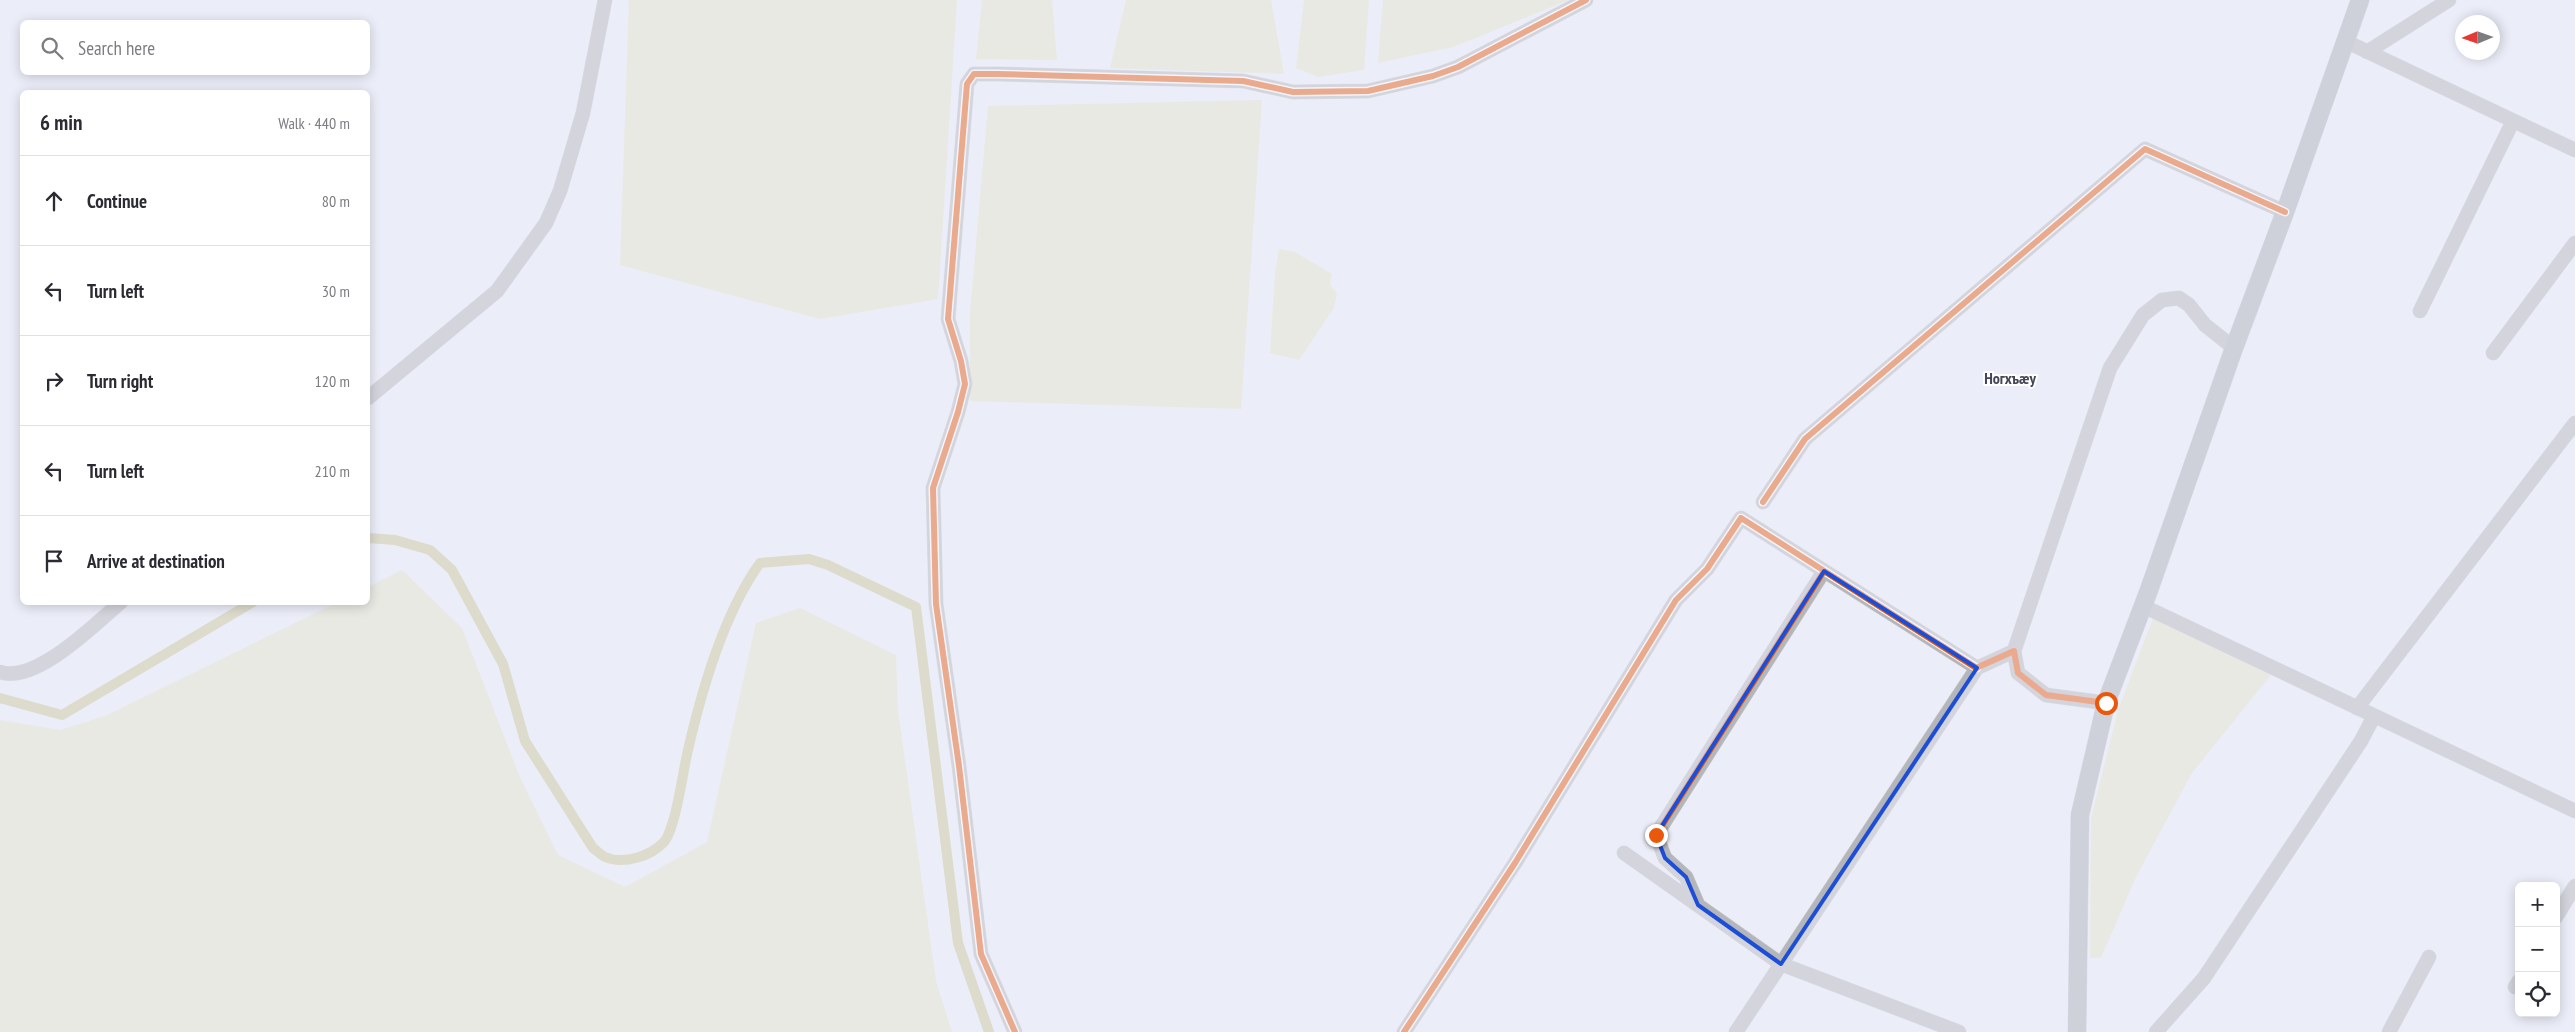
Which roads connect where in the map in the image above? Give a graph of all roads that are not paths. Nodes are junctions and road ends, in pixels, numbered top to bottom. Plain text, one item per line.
1 (605, 0) edge
2 (1586, 0) edge
3 (2360, 0) edge
4 (2449, 0) edge
5 (2345, 42) junction
6 (2367, 52) junction
7 (2513, 122) junction
8 (2575, 150) edge
9 (2285, 212) junction
10 (2575, 242) edge
11 (2420, 310) dead end
12 (2234, 348) junction
13 (2493, 353) dead end
14 (370, 396) edge
15 (2575, 423) edge
16 (1762, 502) dead end
17 (1824, 571) junction
18 (117, 605) edge
19 (2143, 606) junction
20 (2014, 651) junction
21 (1976, 668) junction
22 (0, 672) edge
23 (2106, 703) junction
24 (2357, 708) junction
25 (2374, 716) junction
26 (2575, 811) edge
27 (1624, 853) dead end
28 (2575, 886) edge
29 (1698, 905) junction
30 (2560, 910) edge
31 (2429, 957) dead end
32 (1781, 964) junction
33 (1015, 1032) edge
34 (1404, 1032) edge
35 (1736, 1032) edge
36 (1959, 1032) edge
37 (2077, 1032) edge
38 (2156, 1032) edge
39 (2389, 1032) edge

1 - 14 street
2 - 33 street
3 - 5 main road
4 - 6 street
5 - 6 street
5 - 9 main road
6 - 7 street
7 - 8 street
7 - 11 street
9 - 12 main road
9 - 16 street
10 - 13 street
12 - 19 main road
12 - 20 street
15 - 24 street
17 - 21 street
17 - 29 street
17 - 34 street
18 - 22 street
19 - 23 main road
19 - 24 street
20 - 21 street
20 - 23 street
21 - 32 street
23 - 37 main road
24 - 25 street
25 - 26 street
25 - 38 street
27 - 29 street
28 - 30 street
29 - 32 street
31 - 39 street
32 - 35 street
32 - 36 street

